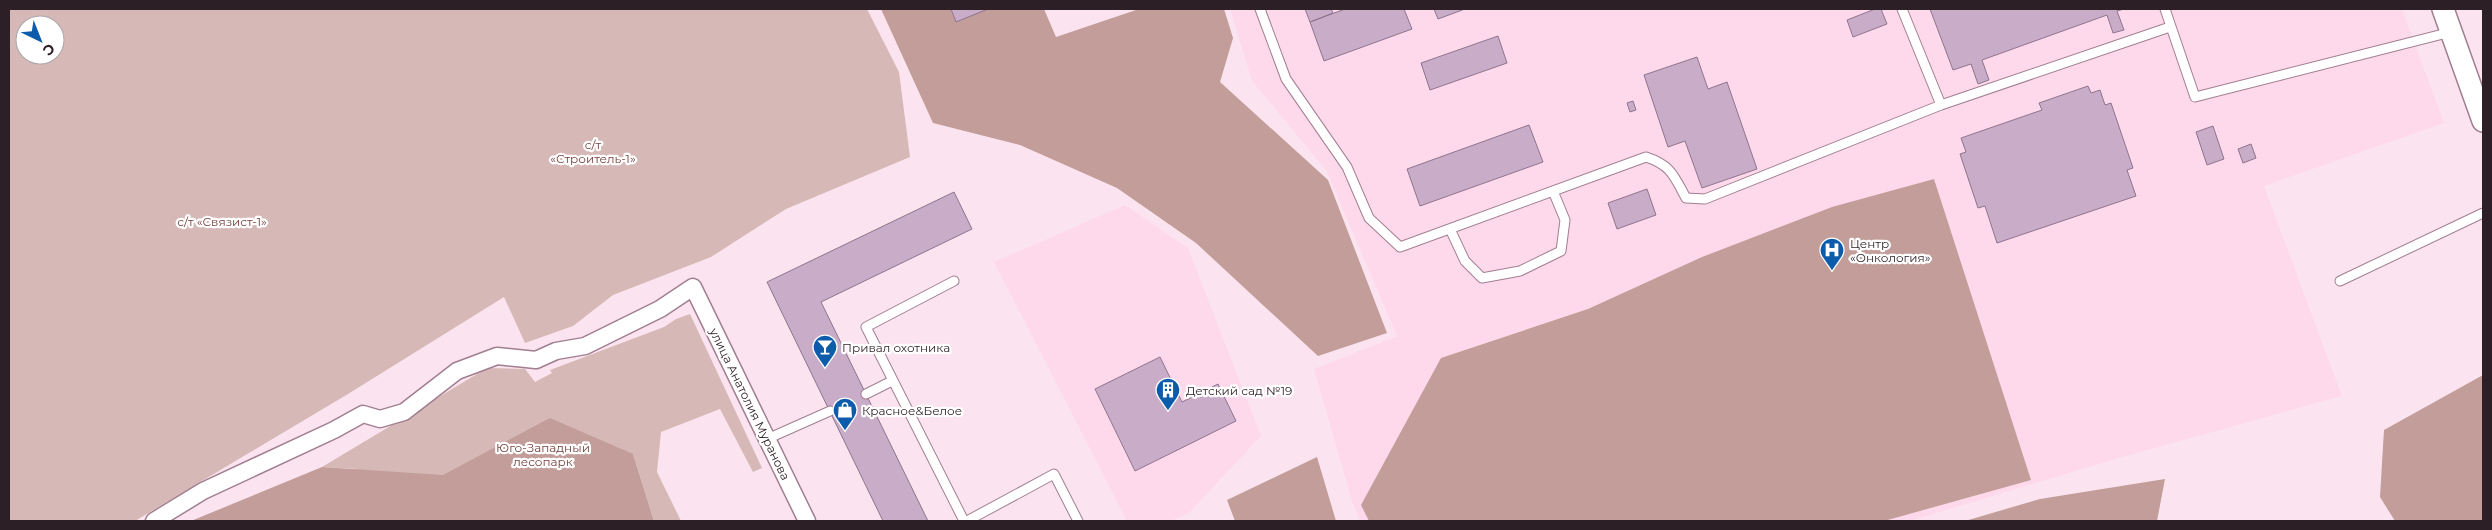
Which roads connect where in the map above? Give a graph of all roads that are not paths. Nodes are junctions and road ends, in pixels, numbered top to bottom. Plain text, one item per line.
1 (1260, 9) edge
2 (1902, 9) edge
3 (2165, 9) edge
4 (2446, 10) edge
5 (2170, 27) junction
6 (2452, 32) junction
7 (1941, 105) junction
8 (2483, 122) edge
9 (1553, 191) junction
10 (2483, 213) edge
11 (1450, 229) junction
12 (954, 281) dead end
13 (2340, 281) dead end
14 (892, 381) junction
15 (866, 394) dead end
16 (830, 412) dead end
17 (767, 439) junction
18 (154, 521) edge
19 (807, 521) edge
20 (965, 521) edge
21 (1078, 521) edge

1 - 11 lane
2 - 7 lane
3 - 5 lane
4 - 6 street
5 - 6 lane
5 - 7 lane
6 - 8 street
7 - 9 lane
9 - 11 lane
9 - 11 lane
10 - 13 lane
12 - 14 lane
14 - 15 lane
14 - 20 lane
16 - 17 lane
17 - 18 street, улица Анатолия Муранова
17 - 19 street, улица Анатолия Муранова
20 - 21 lane

